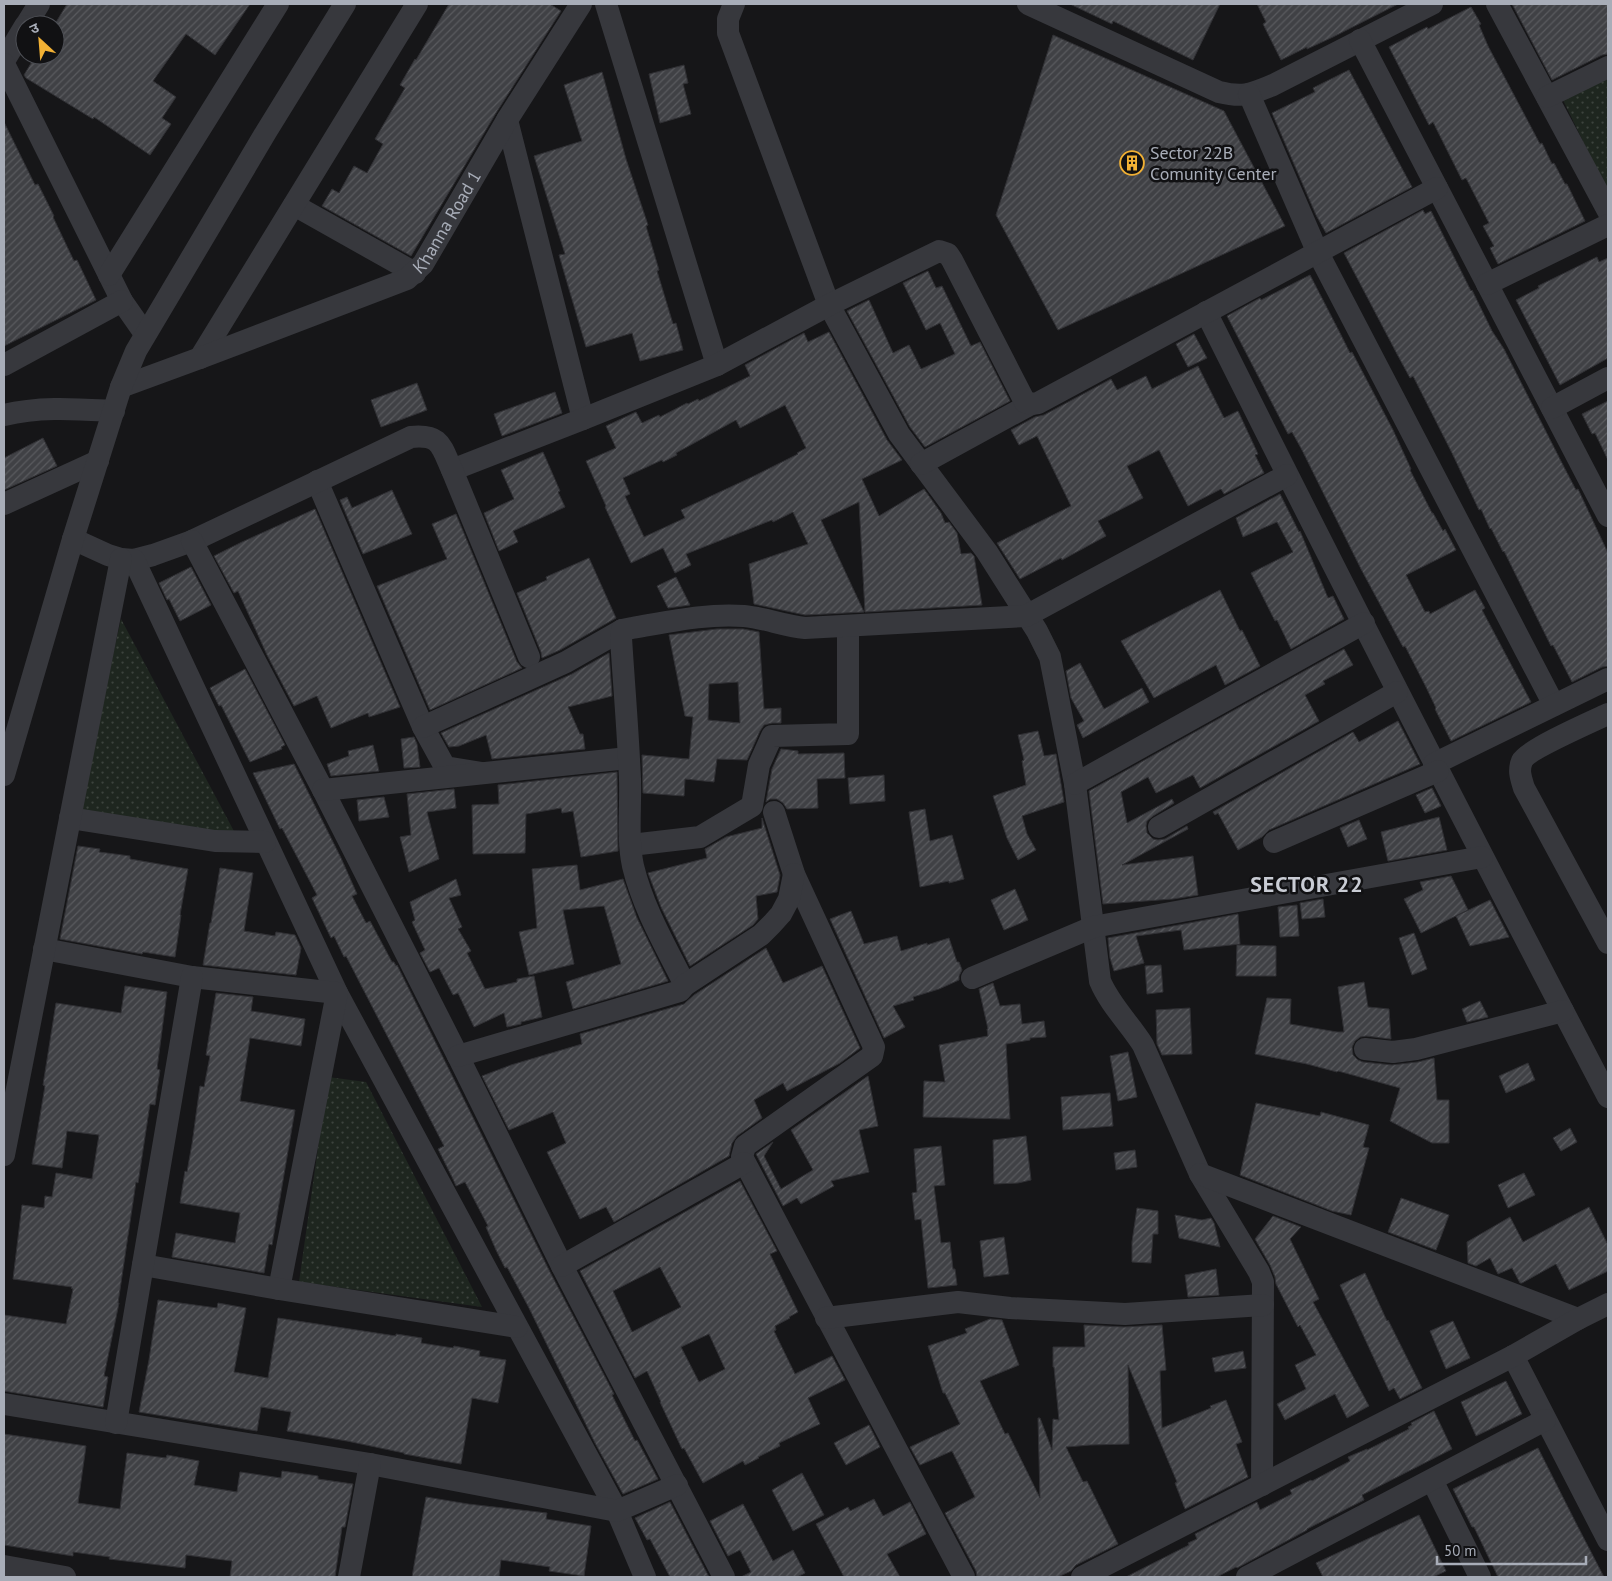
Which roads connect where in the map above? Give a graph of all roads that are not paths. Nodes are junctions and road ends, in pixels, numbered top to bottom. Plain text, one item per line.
1 (39, 4) edge
2 (278, 4) edge
3 (345, 4) edge
4 (417, 4) edge
5 (581, 4) edge
6 (606, 4) edge
7 (734, 4) edge
8 (1028, 4) edge
9 (1432, 4) edge
10 (1497, 4) edge
11 (32, 15) edge
12 (1360, 40) junction
13 (15, 44) edge
14 (4, 63) edge
15 (1608, 67) edge
16 (1249, 94) junction
17 (1548, 97) junction
18 (507, 120) junction
19 (1437, 188) junction
20 (294, 205) junction
21 (1608, 211) edge
22 (1608, 225) edge
23 (1317, 251) junction
24 (415, 273) junction
25 (109, 275) junction
26 (1487, 284) junction
27 (122, 301) junction
28 (829, 305) junction
29 (1206, 312) junction
30 (145, 334) junction
31 (200, 358) junction
32 (4, 365) edge
33 (717, 365) junction
34 (1608, 378) edge
35 (121, 386) junction
36 (1031, 404) junction
37 (1552, 408) junction
38 (114, 411) junction
39 (4, 415) edge
40 (583, 420) junction
41 (98, 461) junction
42 (921, 464) junction
43 (452, 470) junction
44 (1287, 475) junction
45 (317, 481) junction
46 (4, 504) edge
47 (1608, 516) edge
48 (74, 539) junction
49 (192, 541) junction
50 (128, 559) junction
51 (1026, 616) junction
52 (1364, 624) junction
53 (848, 626) junction
54 (622, 630) junction
55 (529, 658) dead end
56 (1608, 679) edge
57 (1397, 692) junction
58 (1554, 705) junction
59 (1608, 714) edge
60 (422, 727) junction
61 (628, 758) junction
62 (1436, 768) junction
63 (482, 773) junction
64 (4, 775) edge
65 (1075, 784) junction
66 (323, 790) junction
67 (774, 812) dead end
68 (70, 818) junction
69 (1159, 827) dead end
70 (266, 842) junction
71 (1274, 842) dead end
72 (631, 845) junction
73 (1482, 857) junction
74 (794, 874) junction
75 (1093, 927) junction
76 (1608, 943) edge
77 (44, 949) junction
78 (192, 977) junction
79 (972, 978) dead end
80 (685, 985) junction
81 (336, 993) junction
82 (1563, 1011) junction
83 (1365, 1049) dead end
84 (458, 1056) junction
85 (1608, 1097) edge
86 (4, 1155) edge
87 (744, 1163) junction
88 (1200, 1174) junction
89 (143, 1265) junction
90 (562, 1266) junction
91 (279, 1289) junction
92 (1608, 1304) edge
93 (1263, 1305) junction
94 (826, 1318) junction
95 (1578, 1319) junction
96 (517, 1326) junction
97 (1513, 1356) junction
98 (4, 1404) edge
99 (1545, 1420) junction
100 (116, 1423) junction
101 (370, 1464) junction
102 (1432, 1480) junction
103 (1262, 1484) junction
104 (677, 1485) junction
105 (617, 1512) junction
106 (1608, 1540) edge
107 (4, 1566) edge
108 (1286, 1568) edge
109 (65, 1577) edge
110 (349, 1577) edge
111 (645, 1577) edge
112 (724, 1577) edge
113 (964, 1577) edge
114 (1082, 1577) edge
115 (1247, 1577) edge
116 (1480, 1577) edge

1 - 11 street
2 - 25 street
3 - 30 street
4 - 20 street
5 - 18 street, Khanna Road 1
6 - 33 street
7 - 28 street
8 - 16 street
9 - 12 street
10 - 17 street
12 - 16 street
12 - 19 street
13 - 14 street
14 - 25 street
15 - 17 street
16 - 23 street
17 - 21 street
18 - 24 street, Khanna Road 1
18 - 40 street
19 - 23 street
19 - 26 street
20 - 24 street
20 - 31 street
22 - 26 street
23 - 29 street
23 - 58 street
24 - 31 street, Khanna Road 1
25 - 27 street
26 - 37 street
27 - 30 street
27 - 32 street
28 - 33 street
28 - 36 street
28 - 42 street
29 - 36 street
29 - 44 street
30 - 35 street
31 - 35 street, Khanna Road 1
33 - 40 street
34 - 37 street
35 - 38 street
36 - 42 street
37 - 47 street
38 - 39 street
38 - 41 street
40 - 43 street
41 - 46 street
41 - 48 street
42 - 51 street
43 - 45 street
43 - 55 street
44 - 51 street
44 - 52 street
45 - 49 street
45 - 60 street
48 - 50 street
48 - 64 street
49 - 50 street
49 - 66 street
50 - 68 street
50 - 70 street
51 - 53 street
51 - 65 street
52 - 57 street
52 - 65 street
53 - 54 street
53 - 72 street
54 - 60 street
54 - 61 street
56 - 58 street
57 - 62 street
57 - 69 street
58 - 62 street
59 - 76 street
60 - 63 street
61 - 63 street
61 - 72 street
62 - 71 street
62 - 73 street
63 - 66 street
65 - 75 street
66 - 84 street
67 - 74 street
68 - 70 street
68 - 77 street
70 - 81 street
72 - 80 street
73 - 75 street
73 - 82 street
74 - 80 street
74 - 87 street
75 - 79 street
75 - 88 street
77 - 78 street
77 - 86 street
78 - 81 street
78 - 89 street
80 - 84 street
81 - 91 street
81 - 96 street
82 - 83 street
82 - 85 street
84 - 90 street
87 - 90 street
87 - 94 street
88 - 93 street
88 - 95 street
89 - 91 street
89 - 100 street
90 - 104 street
91 - 96 street
92 - 95 street
93 - 94 street
93 - 103 street
94 - 113 street
95 - 97 street
96 - 105 street
97 - 99 street
97 - 103 street
98 - 100 street
99 - 102 street
99 - 106 street
100 - 101 street
101 - 105 street
101 - 110 street
102 - 108 street
102 - 116 street
103 - 114 street
104 - 105 street
104 - 112 street
105 - 111 street
107 - 109 street
108 - 115 street

